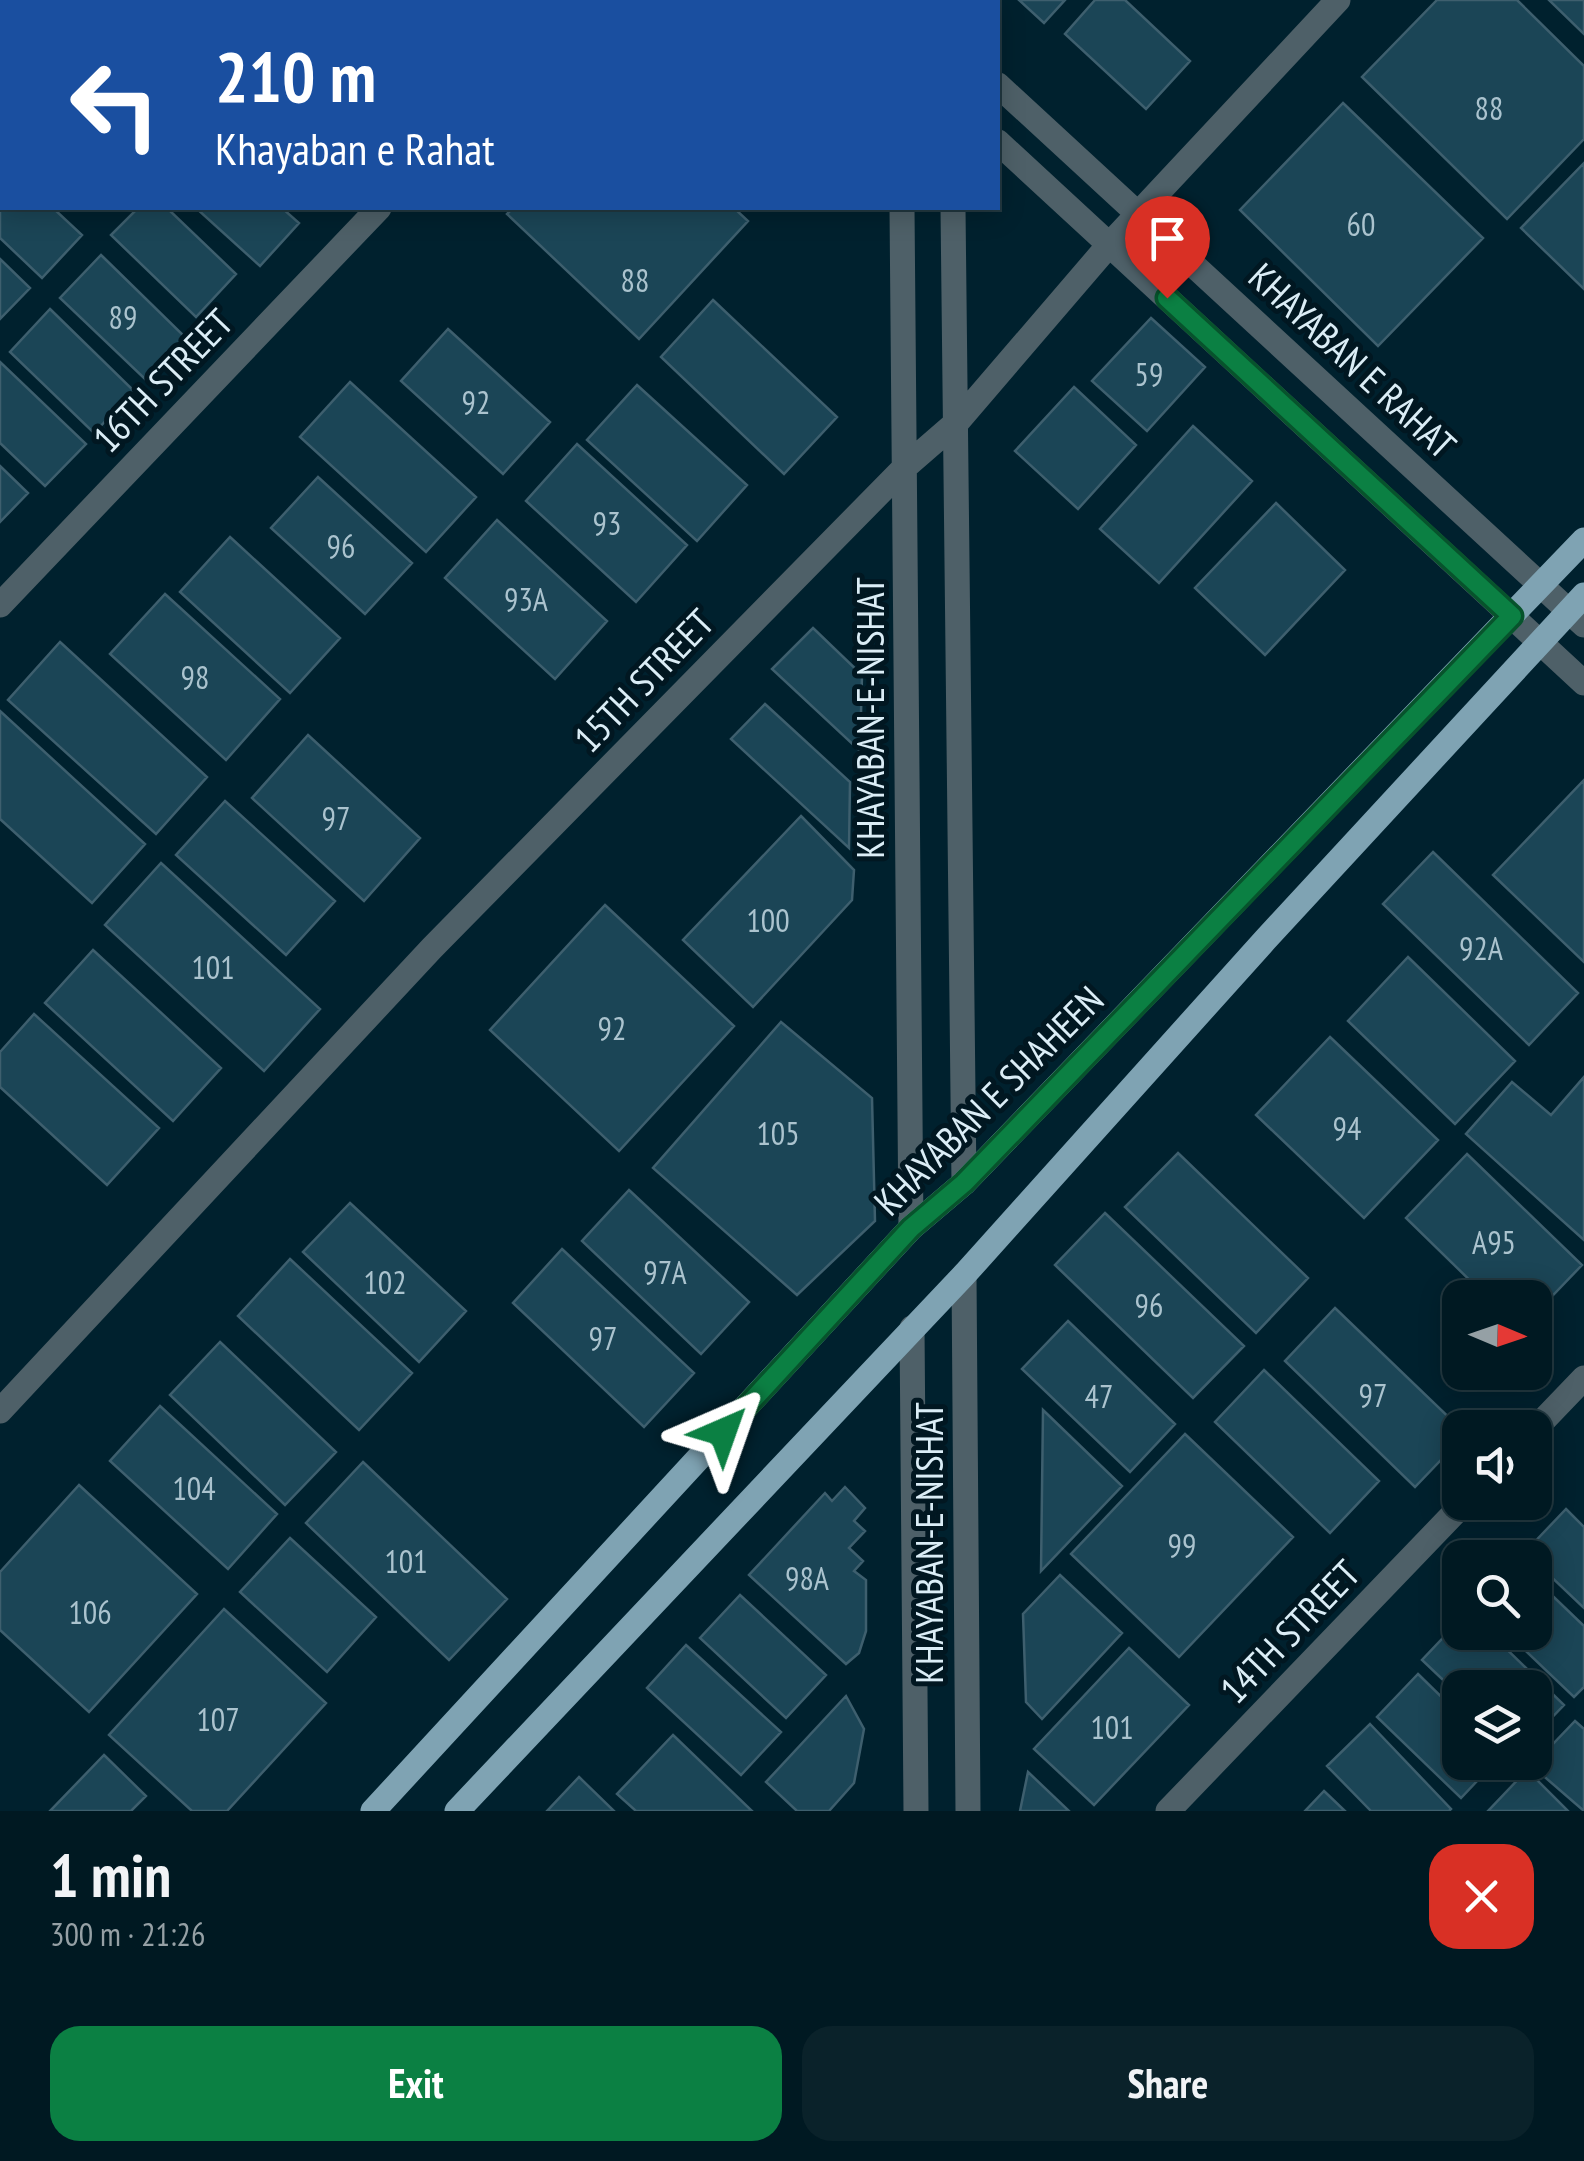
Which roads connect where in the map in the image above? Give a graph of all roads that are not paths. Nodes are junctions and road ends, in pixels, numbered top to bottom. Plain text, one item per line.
1 (1338, 0) edge
2 (1000, 87) edge
3 (1000, 144) edge
4 (377, 210) edge
5 (902, 210) edge
6 (953, 210) edge
7 (1138, 214) junction
8 (1110, 245) junction
9 (958, 421) junction
10 (905, 467) junction
11 (1584, 540) edge
12 (1543, 584) junction
13 (0, 605) edge
14 (1579, 610) edge
15 (1512, 616) junction
16 (1541, 641) junction
17 (1584, 683) edge
18 (964, 1183) junction
19 (911, 1228) junction
20 (964, 1275) junction
21 (912, 1328) junction
22 (1584, 1378) edge
23 (0, 1411) edge
24 (1552, 1411) edge
25 (1447, 1520) edge
26 (373, 1811) edge
27 (457, 1811) edge
28 (916, 1811) edge
29 (968, 1811) edge
30 (1168, 1811) edge

1 - 7 street, 15TH STREET
2 - 7 street, KHAYABAN E RAHAT
3 - 8 street
4 - 13 street, 16TH STREET
5 - 10 street, KHAYABAN-E-NISHAT
6 - 9 street
7 - 8 street, 15TH STREET
7 - 12 street, KHAYABAN E RAHAT
8 - 9 street, 15TH STREET
8 - 15 street
9 - 10 street, 15TH STREET
9 - 18 street
10 - 19 street, KHAYABAN-E-NISHAT
10 - 23 street, 15TH STREET
11 - 12 main road, KHAYABAN E SHAHEEN
12 - 14 street, KHAYABAN E RAHAT
12 - 15 main road, KHAYABAN E SHAHEEN
14 - 16 main road
15 - 16 street
15 - 18 main road, KHAYABAN E SHAHEEN
16 - 17 street
16 - 20 main road
18 - 19 main road, KHAYABAN E SHAHEEN
19 - 26 main road, KHAYABAN E SHAHEEN
20 - 21 main road
20 - 29 street, KHAYABAN-E-NISHAT
21 - 27 main road
21 - 28 street, KHAYABAN-E-NISHAT
22 - 24 street
25 - 30 street, 14TH STREET

